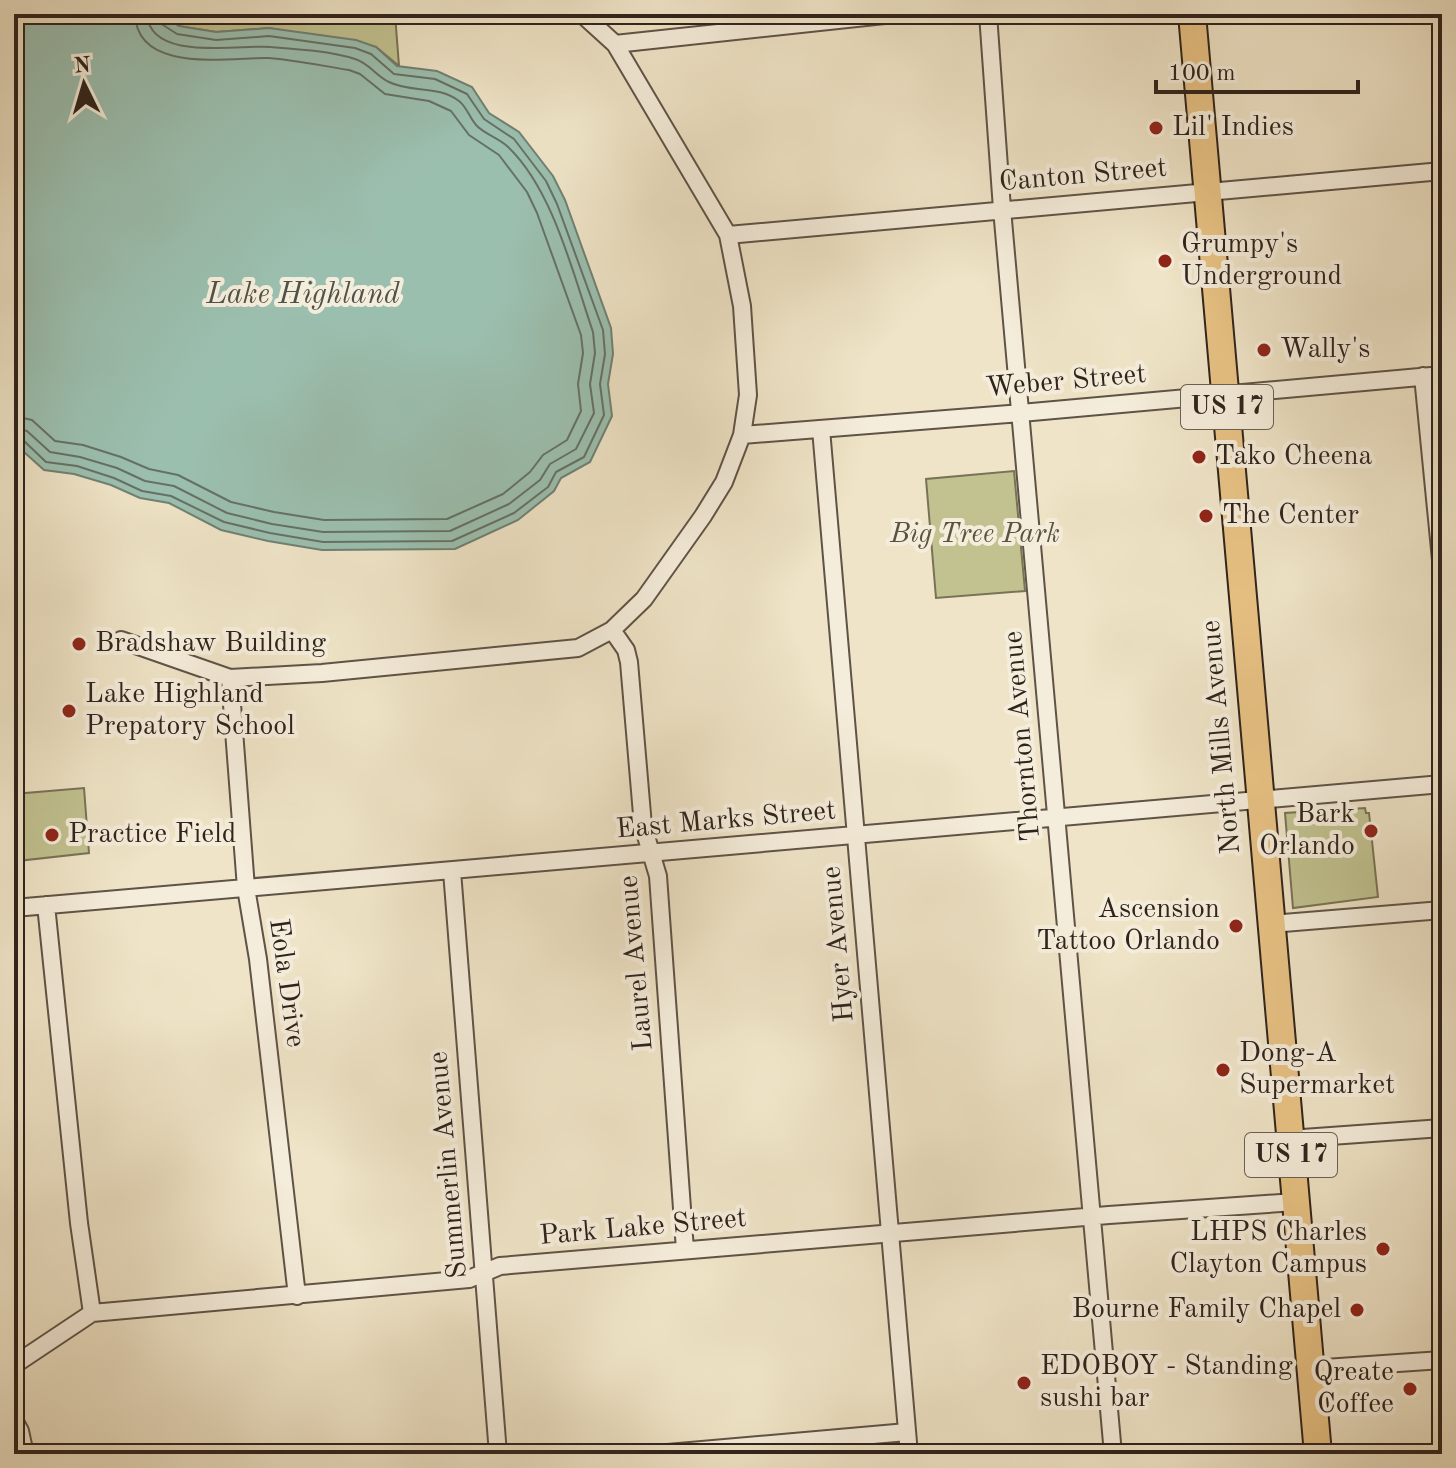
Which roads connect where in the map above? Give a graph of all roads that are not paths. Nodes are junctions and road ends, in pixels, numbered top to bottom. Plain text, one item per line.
1 (582, 14) edge
2 (894, 14) edge
3 (988, 14) edge
4 (1192, 14) edge
5 (615, 44) junction
6 (1442, 171) edge
7 (1207, 192) junction
8 (1002, 209) junction
9 (728, 235) junction
10 (1442, 375) edge
11 (1423, 376) junction
12 (1225, 393) junction
13 (1021, 413) junction
14 (821, 429) junction
15 (742, 435) junction
16 (1442, 570) edge
17 (612, 630) junction
18 (121, 640) dead end
19 (230, 678) junction
20 (1442, 784) edge
21 (1259, 800) junction
22 (1057, 818) junction
23 (855, 836) junction
24 (652, 852) junction
25 (452, 871) junction
26 (246, 888) junction
27 (46, 905) junction
28 (14, 908) edge
29 (1442, 910) edge
30 (1271, 924) junction
31 (1442, 1128) edge
32 (1289, 1139) junction
33 (1295, 1202) junction
34 (1092, 1217) junction
35 (891, 1234) junction
36 (685, 1250) junction
37 (485, 1272) junction
38 (297, 1296) junction
39 (92, 1313) junction
40 (1442, 1360) edge
41 (14, 1365) edge
42 (1310, 1369) junction
43 (14, 1420) edge
44 (907, 1432) junction
45 (25, 1454) edge
46 (498, 1454) edge
47 (656, 1454) edge
48 (909, 1454) edge
49 (1113, 1454) edge
50 (1318, 1454) edge

1 - 5 street
2 - 5 street
3 - 8 street, Thornton Avenue
4 - 7 main road, North Mills Avenue / US 17
5 - 9 street
6 - 7 street, Canton Street
7 - 8 street, Canton Street
7 - 12 main road, North Mills Avenue / US 17
8 - 9 street, Canton Street
8 - 13 street, Thornton Avenue
9 - 15 street
10 - 11 street, Weber Street
11 - 12 street, Weber Street
11 - 16 street
12 - 13 street, Weber Street
12 - 21 main road, North Mills Avenue / US 17
13 - 14 street, Weber Street
13 - 22 street, Thornton Avenue
14 - 15 street, Weber Street
14 - 23 street, Hyer Avenue
15 - 17 street
17 - 19 street
17 - 24 street, Laurel Avenue
18 - 19 street
19 - 26 street, Eola Drive
20 - 21 street, East Marks Street
21 - 22 street, East Marks Street
21 - 30 main road, North Mills Avenue / US 17
22 - 23 street, East Marks Street
22 - 34 street, Thornton Avenue
23 - 24 street, East Marks Street
23 - 35 street, Hyer Avenue
24 - 25 street, East Marks Street
24 - 36 street, Laurel Avenue
25 - 26 street, East Marks Street
25 - 37 street, Summerlin Avenue
26 - 27 street, East Marks Street
26 - 38 street, Eola Drive
27 - 28 street, East Marks Street
27 - 39 street
29 - 30 street
30 - 32 main road, North Mills Avenue / US 17
31 - 32 street
32 - 33 main road, North Mills Avenue / US 17
33 - 34 street, Park Lake Street
33 - 42 main road, North Mills Avenue / US 17
34 - 35 street, Park Lake Street
34 - 49 street, Thornton Avenue
35 - 36 street, Park Lake Street
35 - 44 street, Hyer Avenue
36 - 37 street, Park Lake Street
37 - 38 street, Park Lake Street
37 - 46 street, Summerlin Avenue
38 - 39 street, Park Lake Street
39 - 41 street, Park Lake Street
40 - 42 street
42 - 50 main road, North Mills Avenue / US 17
43 - 45 street
44 - 47 street
44 - 48 street, Hyer Avenue

